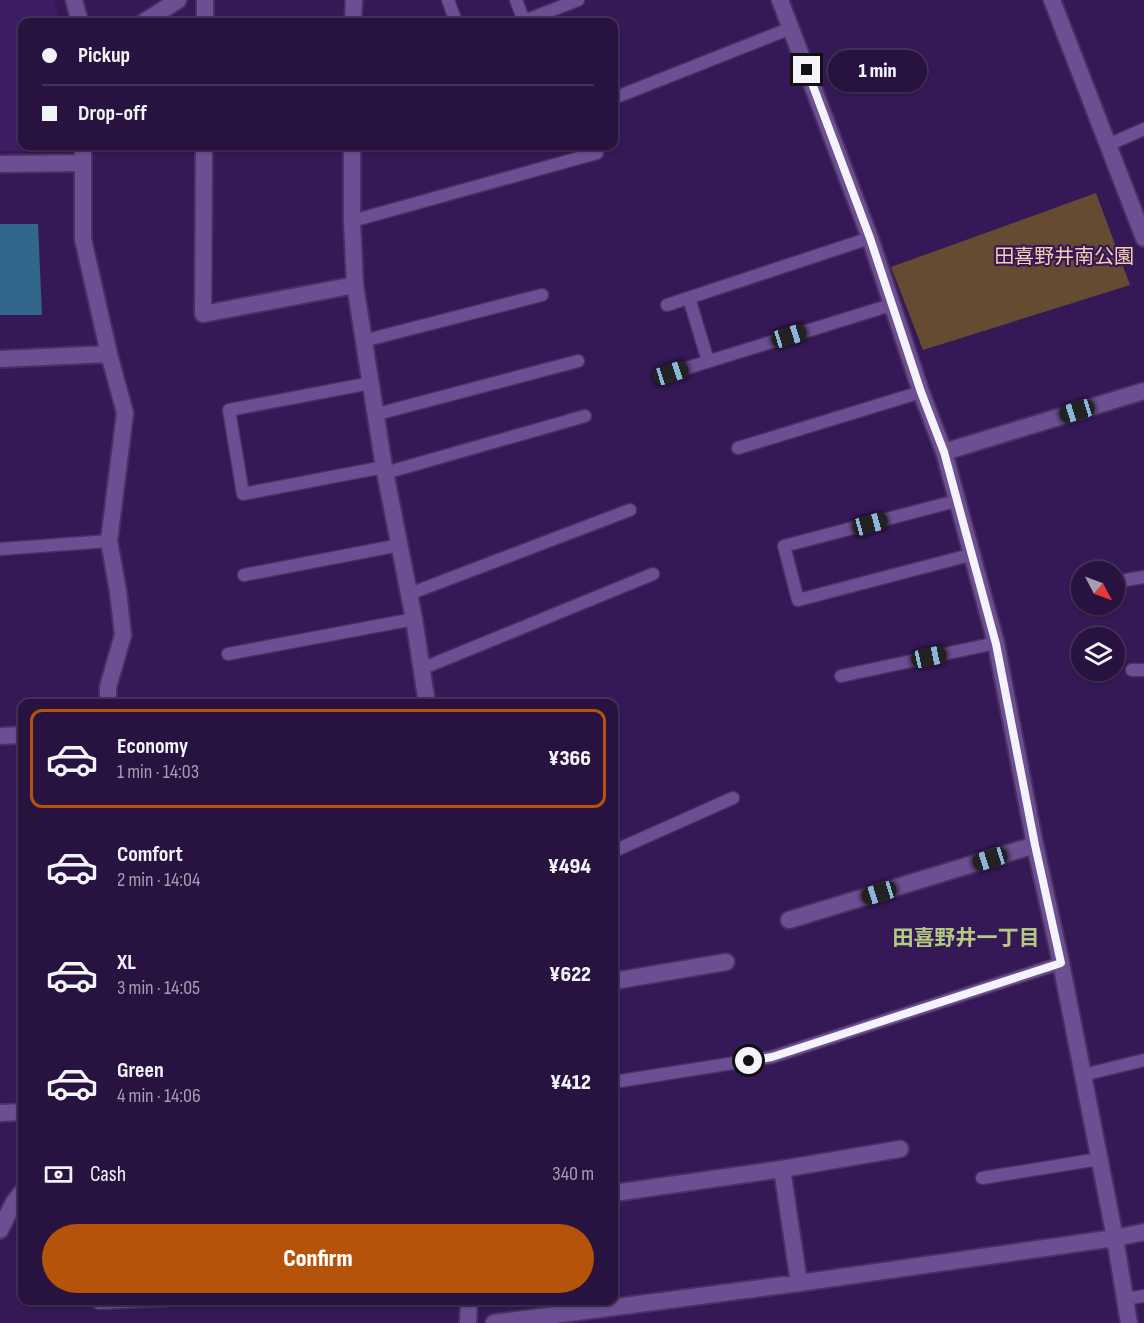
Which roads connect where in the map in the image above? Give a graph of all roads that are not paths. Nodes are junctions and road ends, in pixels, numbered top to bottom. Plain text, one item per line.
1 (74, 0) edge
2 (178, 0) edge
3 (205, 0) edge
4 (354, 0) edge
5 (448, 0) edge
6 (516, 0) edge
7 (578, 0) edge
8 (780, 0) edge
9 (1053, 0) edge
10 (79, 18) edge
11 (150, 18) edge
12 (205, 18) edge
13 (353, 18) edge
14 (455, 18) edge
15 (523, 18) edge
16 (532, 18) edge
17 (791, 28) junction
18 (618, 96) edge
19 (1144, 129) edge
20 (1108, 145) junction
21 (83, 150) edge
22 (204, 150) edge
23 (352, 150) edge
24 (596, 150) edge
25 (81, 163) junction
26 (0, 164) edge
27 (352, 222) junction
28 (1144, 237) edge
29 (870, 238) junction
30 (355, 285) junction
31 (542, 295) dead end
32 (689, 298) junction
33 (667, 305) dead end
34 (891, 305) junction
35 (363, 341) junction
36 (109, 354) junction
37 (0, 359) edge
38 (578, 361) dead end
39 (708, 362) junction
40 (671, 373) dead end
41 (371, 383) junction
42 (1144, 391) edge
43 (921, 392) junction
44 (377, 414) junction
45 (585, 416) dead end
46 (738, 448) dead end
47 (944, 452) junction
48 (385, 470) junction
49 (956, 501) junction
50 (630, 510) dead end
51 (109, 541) junction
52 (400, 545) junction
53 (0, 549) edge
54 (970, 555) junction
55 (653, 574) dead end
56 (244, 575) dead end
57 (1144, 577) edge
58 (1125, 580) edge
59 (409, 594) junction
60 (414, 619) junction
61 (996, 644) junction
62 (228, 654) dead end
63 (421, 669) junction
64 (841, 676) dead end
65 (108, 699) edge
66 (426, 699) edge
67 (18, 735) edge
68 (0, 736) edge
69 (733, 798) dead end
70 (1035, 845) junction
71 (618, 849) edge
72 (789, 920) dead end
73 (726, 962) dead end
74 (1061, 963) junction
75 (618, 980) edge
76 (1144, 1060) edge
77 (1083, 1075) junction
78 (618, 1081) edge
79 (18, 1112) edge
80 (0, 1113) edge
81 (900, 1149) dead end
82 (1099, 1159) junction
83 (782, 1169) junction
84 (981, 1178) dead end
85 (618, 1192) edge
86 (18, 1197) edge
87 (0, 1230) edge
88 (1144, 1232) edge
89 (1115, 1238) junction
90 (799, 1283) junction
91 (1144, 1296) edge
92 (1125, 1299) junction
93 (469, 1305) edge
94 (468, 1323) edge
95 (494, 1323) edge
96 (1129, 1323) edge

1 - 10 street
2 - 11 street
3 - 12 street
4 - 13 street
5 - 14 lane
6 - 15 lane
7 - 16 lane
8 - 17 street
9 - 20 street
17 - 18 lane
17 - 29 street
19 - 20 lane
20 - 28 street
21 - 25 street
22 - 30 street
23 - 27 street
24 - 27 lane
25 - 26 street
25 - 36 street
27 - 30 street
29 - 32 lane
29 - 34 street
30 - 35 street
31 - 35 lane
32 - 33 lane
32 - 39 lane
34 - 39 lane
34 - 43 street
35 - 41 street
36 - 37 street
36 - 51 street
38 - 44 lane
39 - 40 lane
41 - 44 street
41 - 48 lane
42 - 47 street
43 - 46 lane
43 - 47 street
44 - 48 street
45 - 48 lane
47 - 49 street
48 - 52 street
49 - 54 street
49 - 54 lane
50 - 59 lane
51 - 53 lane
51 - 65 street
52 - 56 lane
52 - 59 street
54 - 61 street
55 - 63 lane
57 - 58 lane
59 - 60 street
60 - 62 lane
60 - 63 street
61 - 64 lane
61 - 70 street
63 - 66 street
67 - 68 street
69 - 71 lane
70 - 72 street
70 - 74 street
73 - 75 street
74 - 77 street
74 - 78 lane
76 - 77 lane
77 - 82 street
79 - 80 street
81 - 83 street
82 - 84 lane
82 - 89 street
83 - 85 street
83 - 90 street
86 - 87 street
88 - 89 street
89 - 90 street
89 - 92 street
90 - 95 street
91 - 92 lane
92 - 96 street
93 - 94 street

